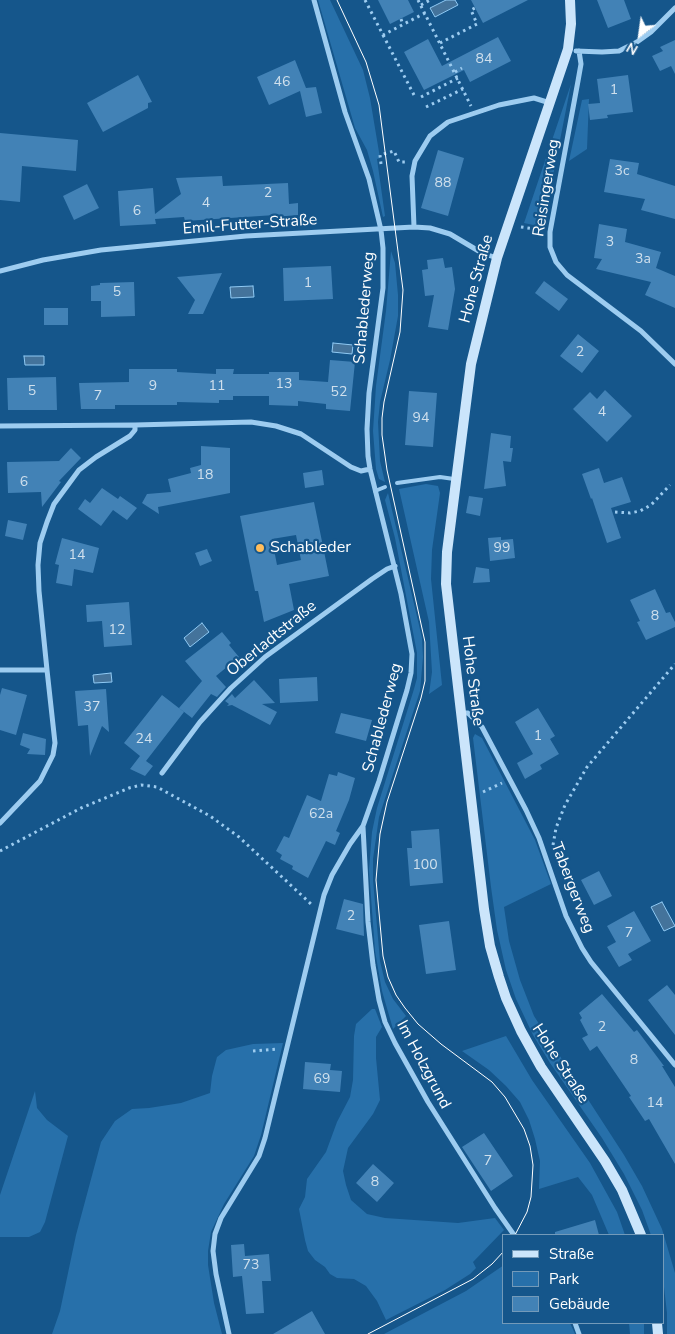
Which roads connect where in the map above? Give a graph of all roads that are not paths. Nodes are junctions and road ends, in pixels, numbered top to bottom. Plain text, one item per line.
1 (314, 0) edge
2 (570, 0) edge
3 (675, 8) edge
4 (573, 50) junction
5 (551, 103) junction
6 (414, 226) junction
7 (380, 230) junction
8 (497, 258) junction
9 (0, 271) edge
10 (675, 364) edge
11 (135, 425) junction
12 (0, 426) edge
13 (370, 469) junction
14 (456, 479) junction
15 (397, 483) dead end
16 (385, 487) dead end
17 (375, 491) junction
18 (395, 566) junction
19 (0, 670) edge
20 (47, 670) junction
21 (462, 713) junction
22 (162, 773) dead end
23 (0, 823) edge
24 (363, 826) junction
25 (675, 1065) edge
26 (513, 1234) edge
27 (641, 1234) edge
28 (229, 1334) edge

1 - 7 street, Schablederweg
2 - 4 main road, Hohe Straße
3 - 4 street
4 - 5 main road, Hohe Straße
4 - 10 street, Reisingerweg
5 - 6 street
5 - 8 main road, Hohe Straße
6 - 7 street, Emil-Futter-Straße
6 - 8 street, Emil-Futter-Straße
7 - 9 street, Emil-Futter-Straße
7 - 13 street, Schablederweg
8 - 14 main road, Hohe Straße
11 - 12 street
11 - 13 street
11 - 20 street
13 - 17 street, Schablederweg
14 - 15 lane
14 - 21 main road, Hohe Straße
16 - 17 lane
17 - 18 street, Schablederweg
18 - 22 street, Oberladtstraße
18 - 24 street, Schablederweg
19 - 20 street
20 - 23 street
21 - 25 street, Tabergerweg
21 - 27 main road, Hohe Straße
24 - 26 street, Im Holzgrund
24 - 28 street, Schablederweg

